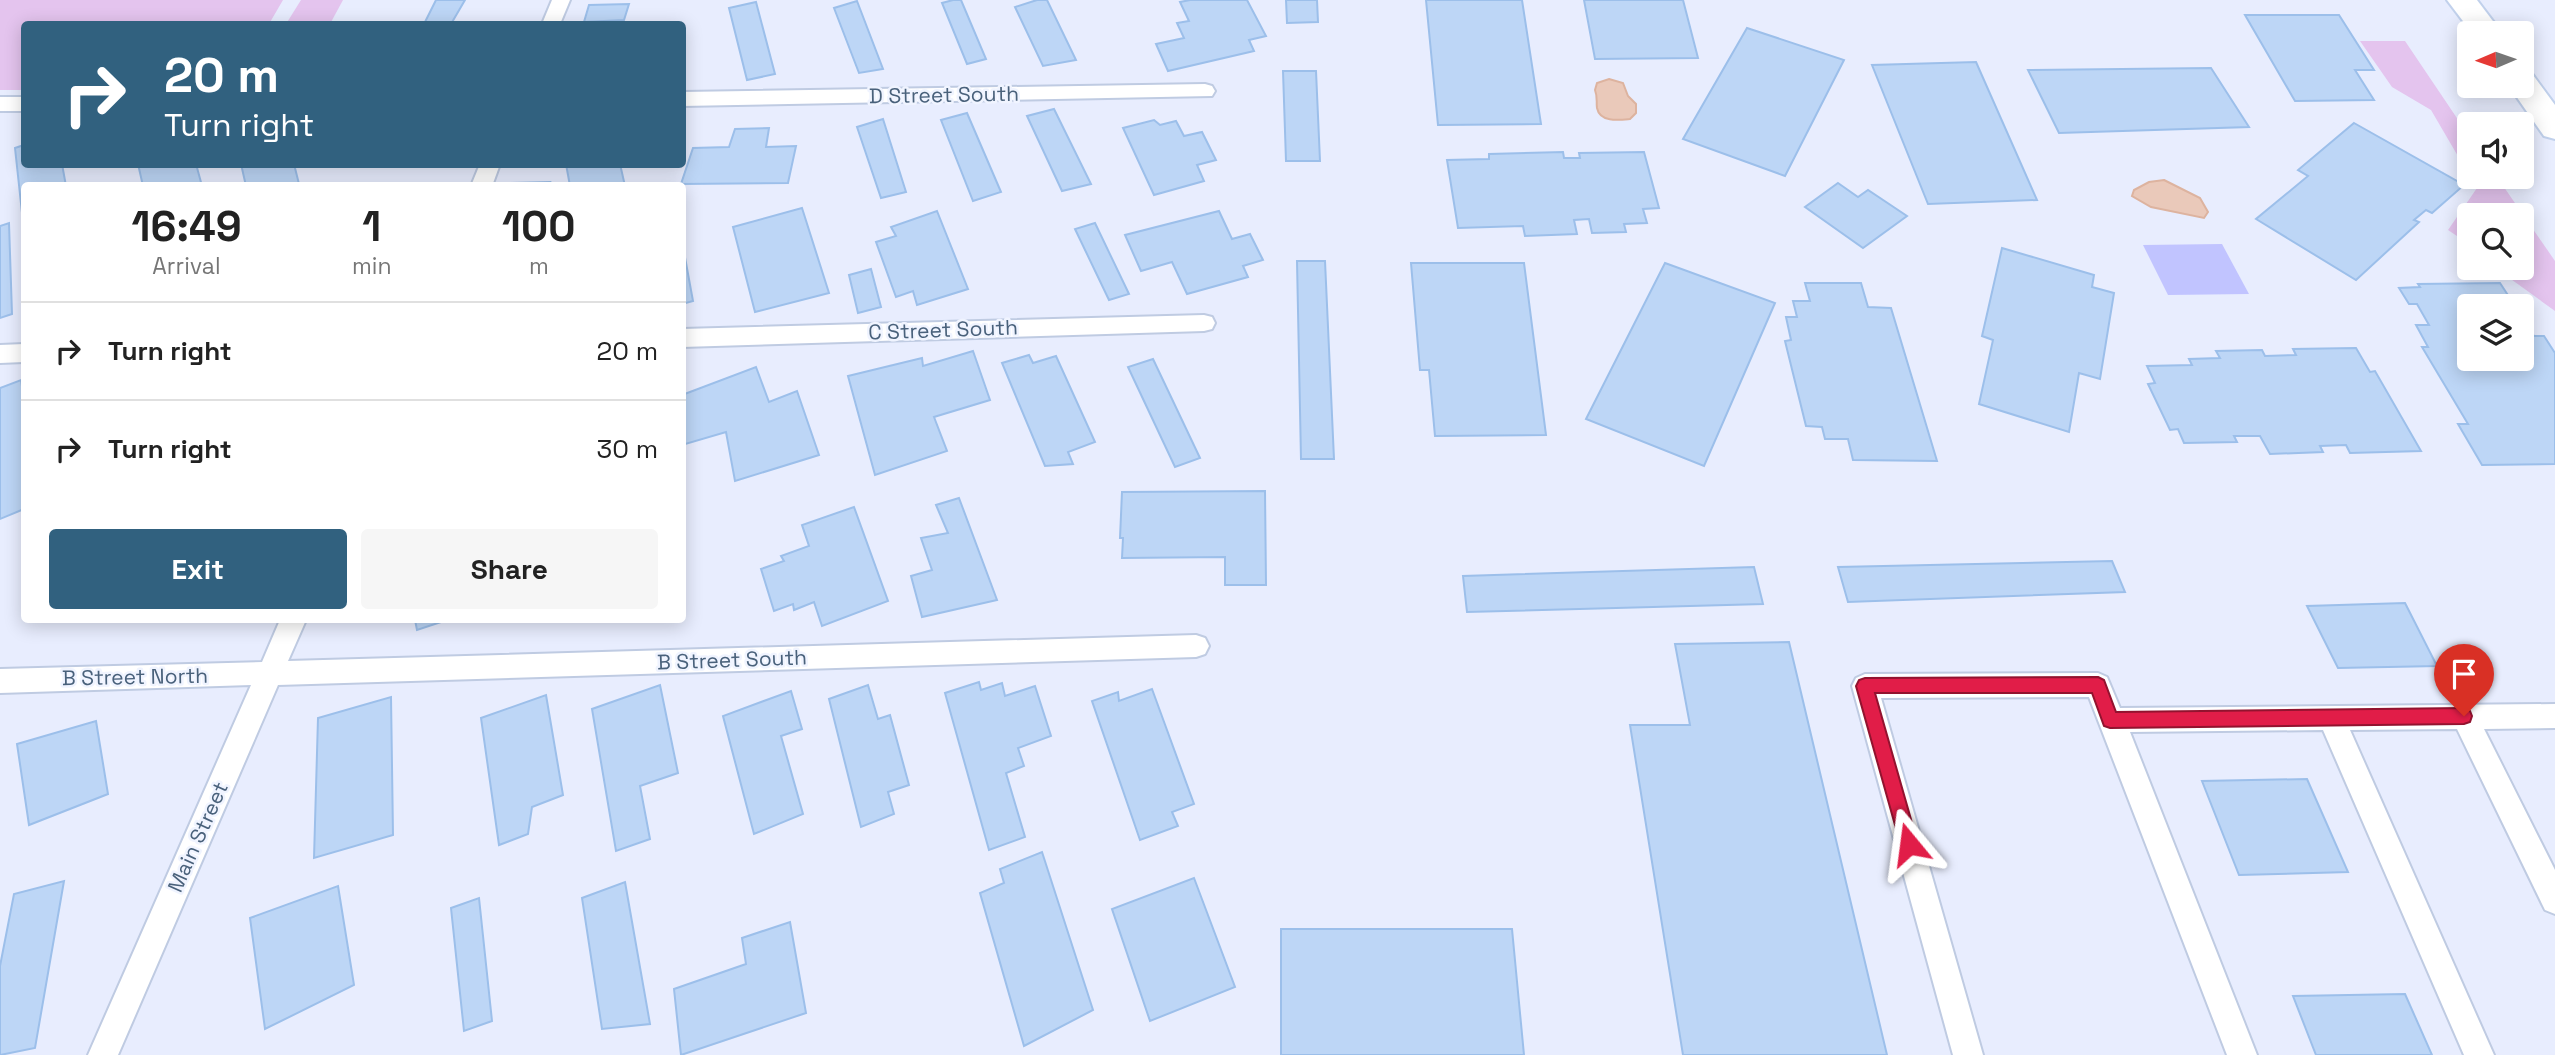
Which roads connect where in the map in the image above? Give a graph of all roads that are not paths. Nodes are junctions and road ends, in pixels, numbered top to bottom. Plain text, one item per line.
1 (561, 0) edge
2 (2462, 0) edge
3 (552, 21) edge
4 (2478, 21) edge
5 (1205, 91) dead end
6 (2533, 98) edge
7 (686, 99) edge
8 (0, 104) edge
9 (21, 104) edge
10 (2555, 128) edge
11 (1204, 323) dead end
12 (686, 338) edge
13 (21, 353) edge
14 (0, 354) edge
15 (292, 623) edge
16 (1196, 646) dead end
17 (269, 674) junction
18 (0, 681) edge
19 (2464, 716) junction
20 (2555, 716) edge
21 (2331, 718) junction
22 (2110, 720) junction
23 (2555, 900) edge
24 (103, 1055) edge
25 (1968, 1055) edge
26 (2242, 1055) edge
27 (2479, 1055) edge

1 - 3 lane
2 - 4 main road
5 - 7 lane, D Street South
6 - 10 main road
8 - 9 lane
11 - 12 lane, C Street South
13 - 14 lane
15 - 17 lane, Main Street
16 - 17 lane, B Street South
17 - 18 lane, B Street North
17 - 24 lane, Main Street
19 - 20 lane
19 - 21 lane
19 - 23 lane
21 - 22 lane
21 - 27 lane
22 - 25 lane
22 - 26 lane

